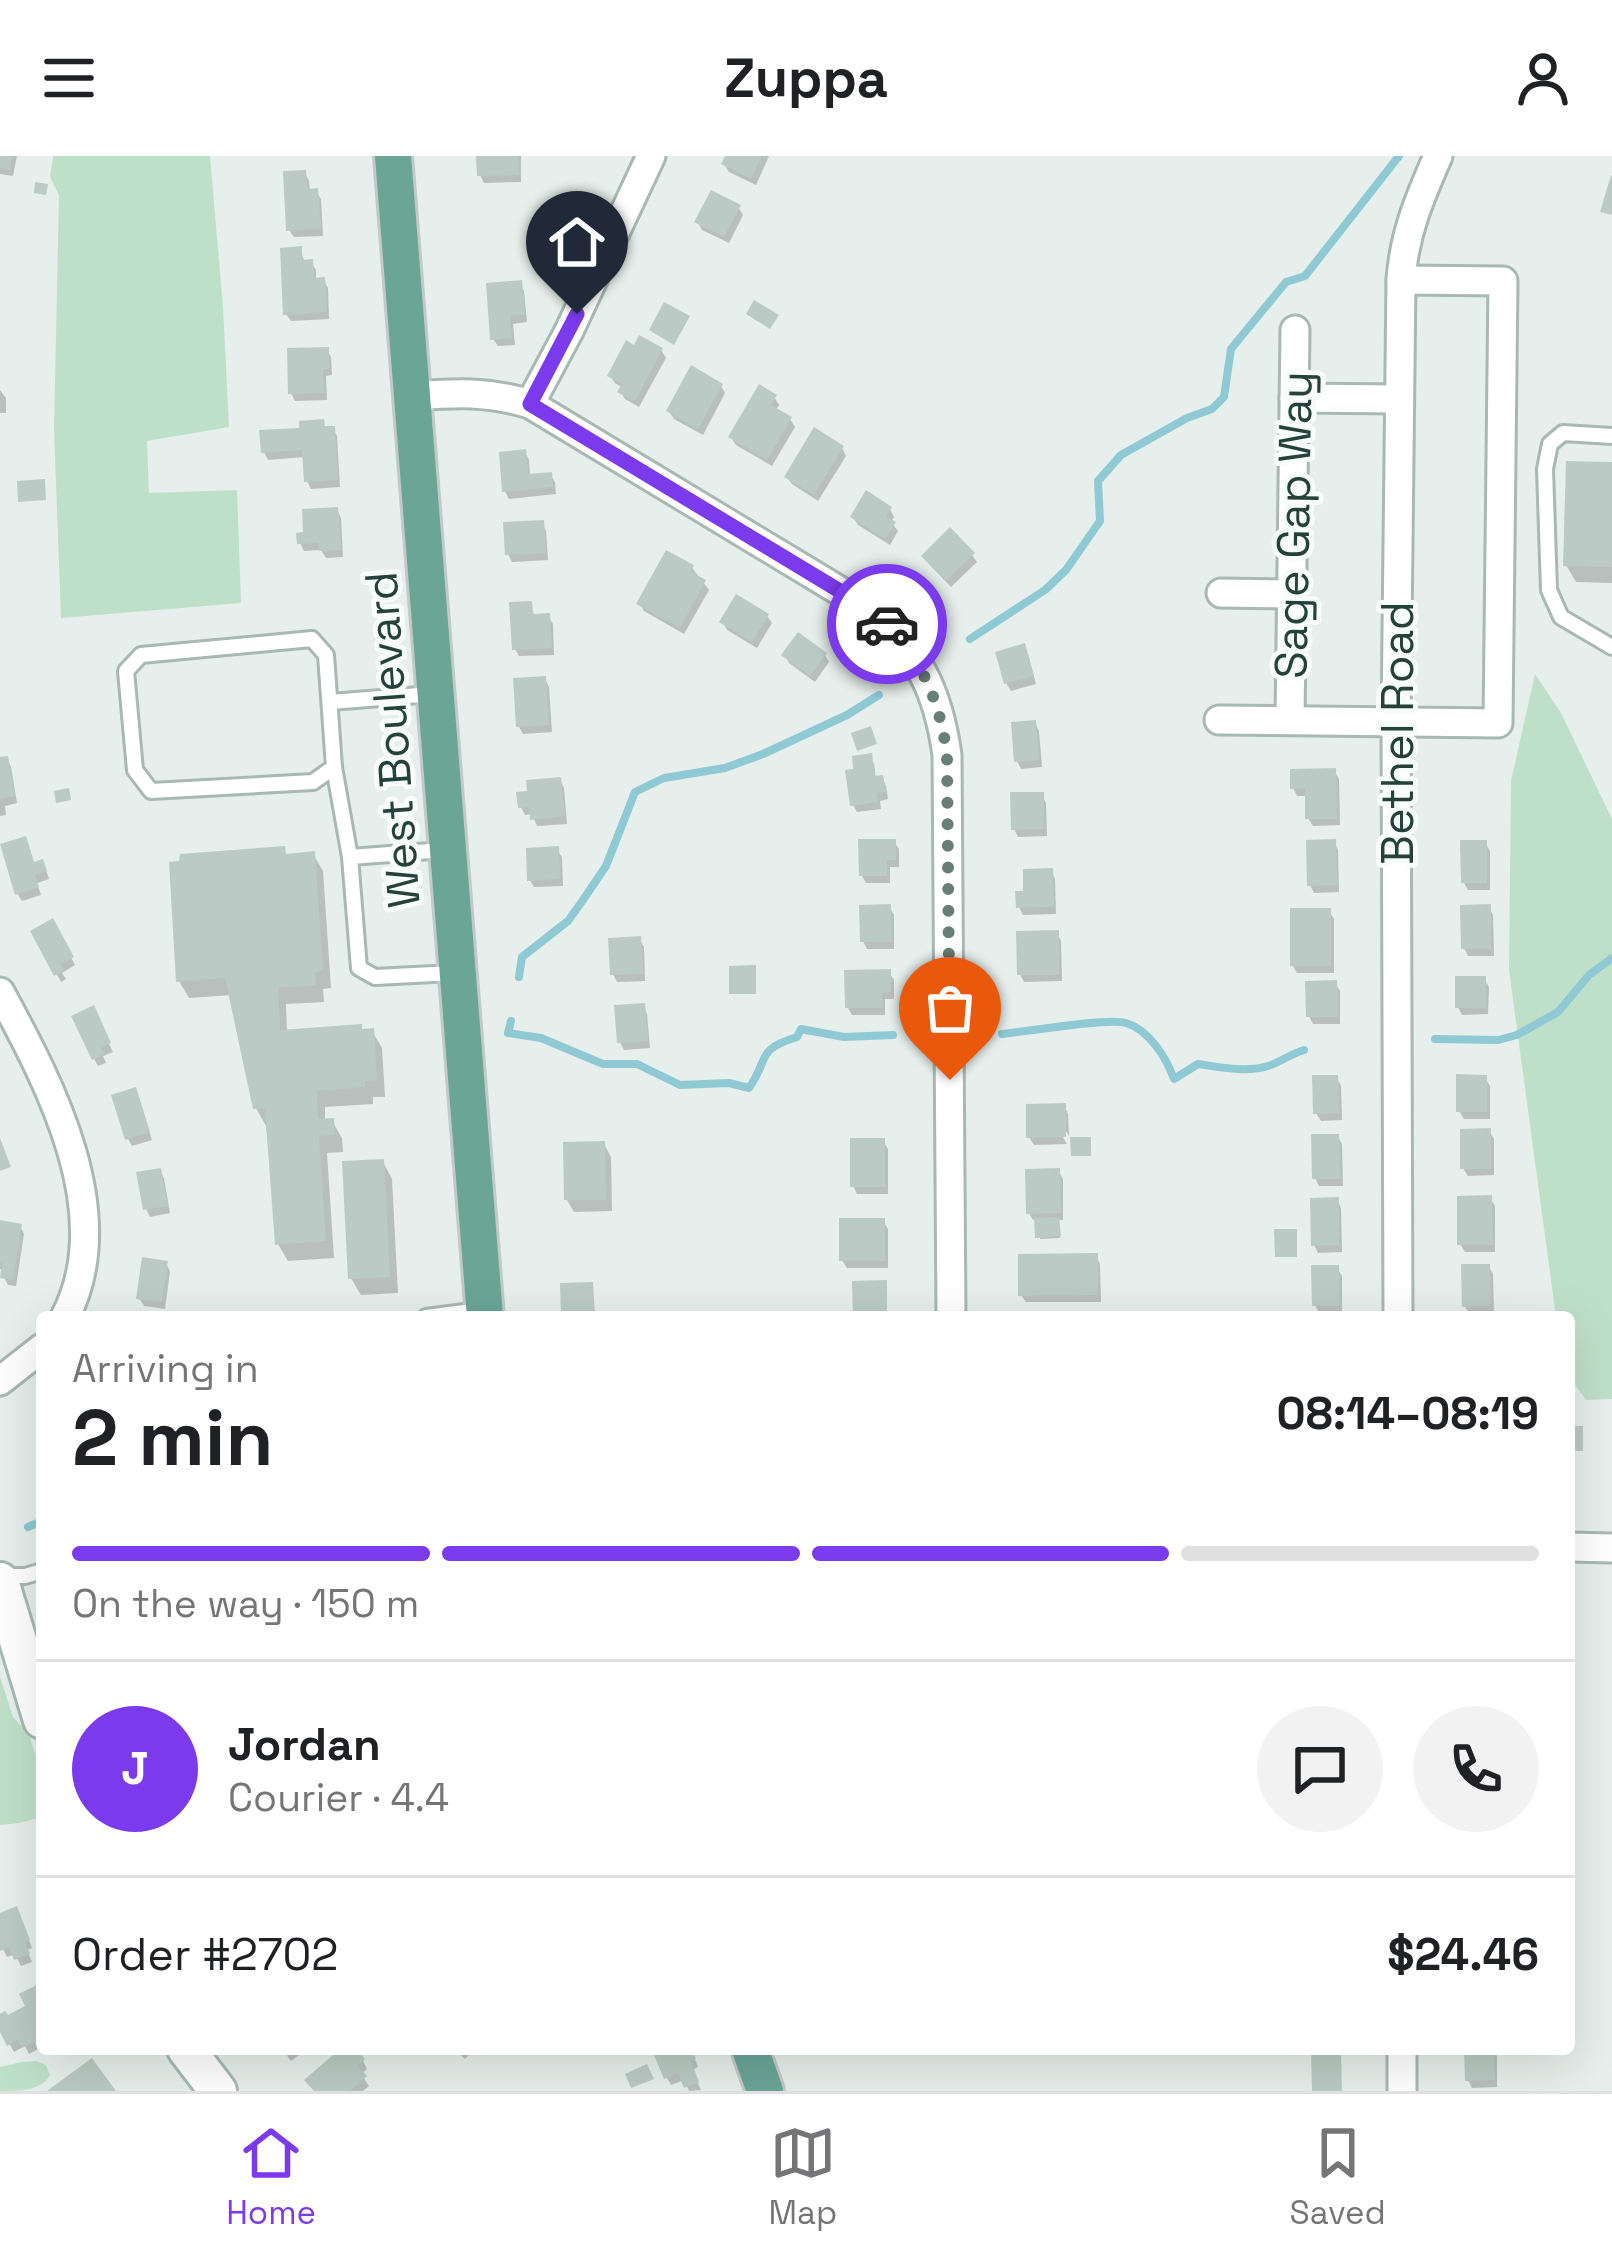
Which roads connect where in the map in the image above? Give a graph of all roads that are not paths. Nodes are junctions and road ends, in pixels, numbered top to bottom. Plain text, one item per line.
1 (393, 156) edge
2 (651, 156) edge
3 (1438, 156) edge
4 (1401, 280) junction
5 (1295, 330) dead end
6 (413, 396) junction
7 (1294, 398) junction
8 (1399, 398) junction
9 (530, 404) junction
10 (1612, 436) edge
11 (1220, 593) dead end
12 (1292, 594) junction
13 (1612, 647) edge
14 (437, 694) junction
15 (329, 702) junction
16 (1219, 720) dead end
17 (1290, 720) junction
18 (1396, 721) junction
19 (334, 767) junction
20 (449, 850) junction
21 (350, 857) junction
22 (458, 973) junction
23 (0, 992) edge
24 (67, 1311) edge
25 (485, 1311) edge
26 (951, 1311) edge
27 (1398, 1311) edge
28 (36, 1353) edge
29 (0, 1381) edge
30 (1575, 1547) edge
31 (1612, 1548) edge
32 (36, 1573) edge
33 (0, 1579) edge
34 (36, 1700) edge
35 (191, 2055) edge
36 (752, 2055) edge
37 (1402, 2055) edge
38 (218, 2091) edge
39 (765, 2091) edge
40 (1402, 2091) edge

1 - 6 main road, West Boulevard
2 - 9 street
3 - 4 street, Bethel Road
4 - 8 street, Bethel Road
4 - 18 street
5 - 7 street, Sage Gap Way
6 - 9 street
6 - 14 main road, West Boulevard
7 - 8 street
7 - 12 street, Sage Gap Way
8 - 18 street, Bethel Road
9 - 26 street
10 - 13 lane
11 - 12 street
12 - 17 street, Sage Gap Way
14 - 15 lane
14 - 20 main road, West Boulevard
15 - 19 lane
15 - 19 lane
16 - 17 street
17 - 18 street
18 - 27 street, Bethel Road
19 - 21 lane
20 - 21 lane
20 - 22 main road, West Boulevard
21 - 22 lane
22 - 25 main road, West Boulevard
23 - 24 street
28 - 29 street
30 - 31 street
32 - 33 lane
33 - 34 street
35 - 38 street
36 - 39 main road
37 - 40 street

